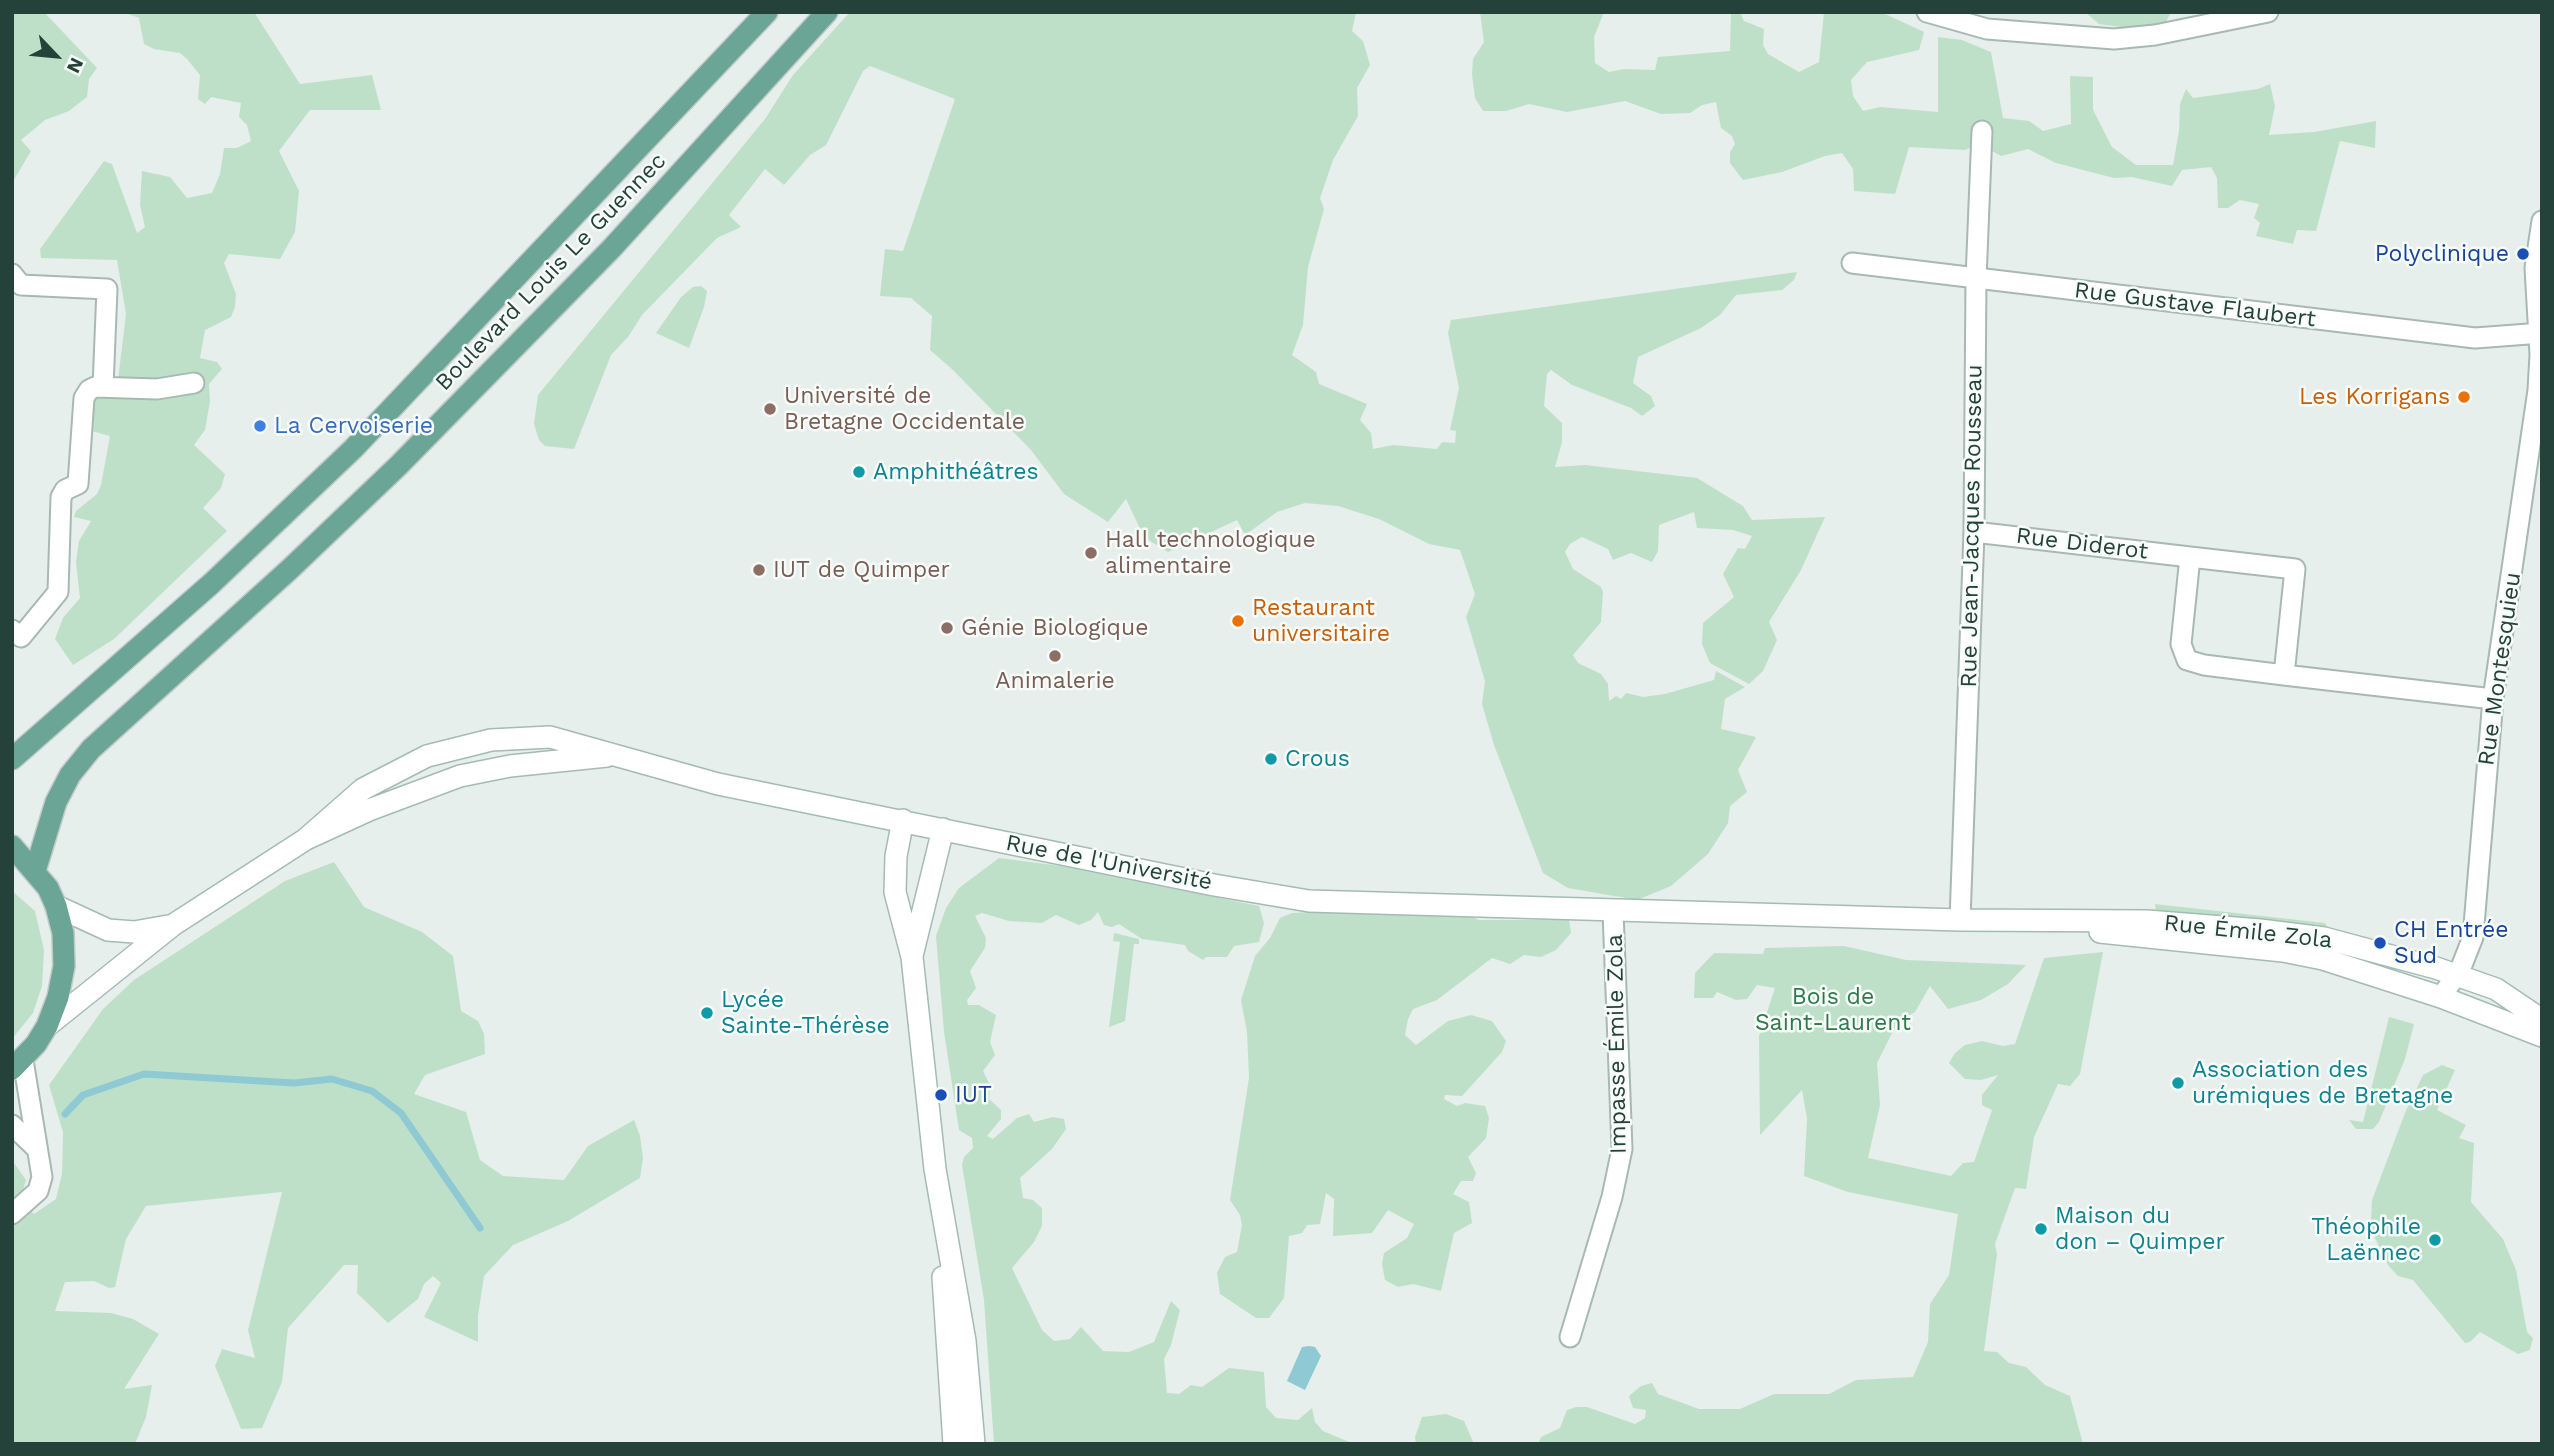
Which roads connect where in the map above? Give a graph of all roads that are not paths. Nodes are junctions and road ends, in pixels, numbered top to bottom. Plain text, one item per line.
1 (767, 12) edge
2 (827, 12) edge
3 (1927, 12) edge
4 (2259, 13) edge
5 (1982, 131) dead end
6 (2542, 221) edge
7 (1852, 263) dead end
8 (12, 274) edge
9 (1976, 279) junction
10 (2540, 333) edge
11 (194, 383) dead end
12 (103, 387) junction
13 (1974, 532) junction
14 (2190, 557) junction
15 (12, 631) edge
16 (2284, 675) junction
17 (2493, 699) junction
18 (612, 756) junction
19 (12, 759) edge
20 (903, 820) junction
21 (943, 829) junction
22 (306, 839) junction
23 (12, 846) edge
24 (35, 871) junction
25 (57, 906) junction
26 (1613, 911) junction
27 (1960, 920) junction
28 (2064, 923) junction
29 (173, 925) junction
30 (912, 957) junction
31 (2457, 975) junction
32 (2441, 997) junction
33 (2542, 1020) edge
34 (47, 1026) junction
35 (2542, 1036) edge
36 (18, 1065) edge
37 (12, 1125) edge
38 (37, 1149) junction
39 (942, 1205) junction
40 (12, 1214) edge
41 (1570, 1337) dead end
42 (954, 1444) edge
43 (974, 1444) edge

1 - 19 main road, Boulevard Louis Le Guennec
2 - 24 main road, Boulevard Louis Le Guennec
3 - 4 street
5 - 9 street, Rue Jean-Jacques Rousseau
6 - 10 street, Rue Montesquieu
7 - 9 street, Rue Gustave Flaubert
8 - 12 street
9 - 10 street, Rue Gustave Flaubert
9 - 13 street, Rue Jean-Jacques Rousseau
10 - 17 street, Rue Montesquieu
11 - 12 street
12 - 15 street
13 - 14 street, Rue Diderot
13 - 27 street, Rue Jean-Jacques Rousseau
14 - 16 street
14 - 16 street, Rue Diderot
16 - 17 street
17 - 31 street, Rue Montesquieu
18 - 20 street, Rue de l'Université
18 - 22 street, Rue de l'Université
18 - 22 street, Rue de l'Université
20 - 21 street, Rue de l'Université
20 - 30 street
21 - 26 street, Rue de l'Université
21 - 30 street
22 - 29 street, Rue de l'Université
23 - 24 main road
24 - 25 main road
25 - 29 street, Rue de l'Université
25 - 34 main road
26 - 27 street, Rue Émile Zola
26 - 41 street, Impasse Émile Zola
27 - 28 street, Rue Émile Zola
28 - 31 street, Rue Émile Zola
28 - 32 street, Rue Émile Zola
29 - 34 street, Rue de l'Université
30 - 39 street
31 - 32 street, Rue Montesquieu
31 - 33 street, Rue Émile Zola
32 - 35 street, Rue Émile Zola
34 - 36 main road
36 - 38 street
37 - 38 street
38 - 40 street
39 - 42 street
39 - 43 street

